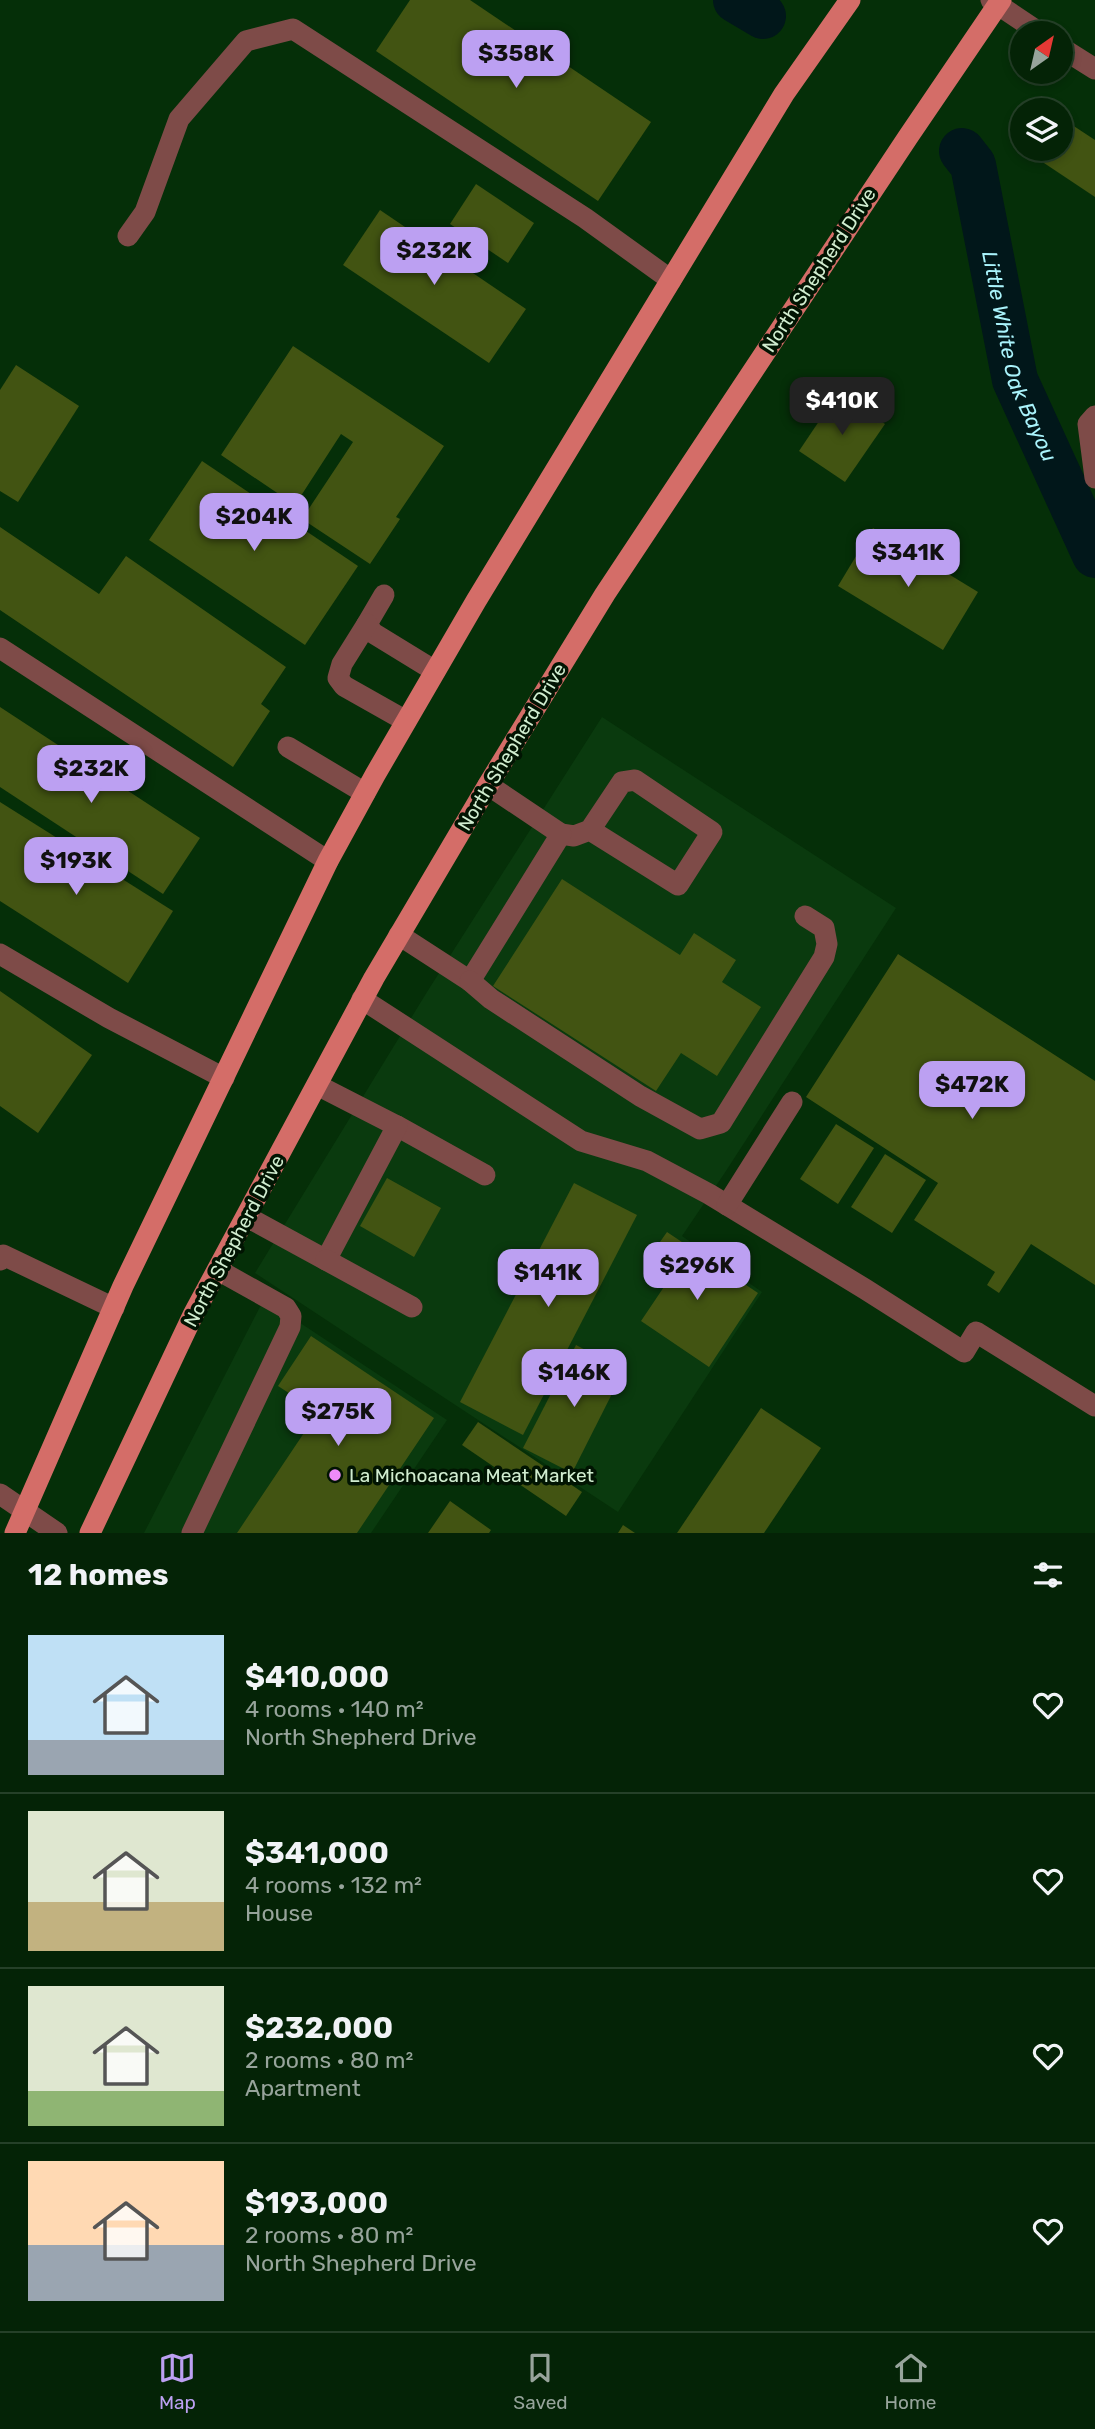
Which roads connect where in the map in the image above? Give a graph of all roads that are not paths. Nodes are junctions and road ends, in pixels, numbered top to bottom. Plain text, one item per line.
1 (850, 0) edge
2 (997, 2) edge
3 (1023, 21) edge
4 (1073, 55) edge
5 (1095, 69) edge
6 (128, 236) dead end
7 (671, 279) junction
8 (1095, 416) edge
9 (1095, 478) edge
10 (384, 594) dead end
11 (368, 624) junction
12 (0, 648) edge
13 (435, 671) junction
14 (406, 721) junction
15 (288, 747) dead end
16 (488, 785) junction
17 (365, 793) junction
18 (590, 830) junction
19 (561, 834) junction
20 (328, 861) junction
21 (805, 916) dead end
22 (398, 936) junction
23 (0, 954) edge
24 (470, 981) junction
25 (362, 999) junction
26 (224, 1078) junction
27 (317, 1085) junction
28 (792, 1102) dead end
29 (397, 1126) junction
30 (485, 1175) dead end
31 (727, 1205) junction
32 (247, 1217) junction
33 (1, 1256) edge
34 (326, 1260) junction
35 (218, 1270) junction
36 (412, 1307) dead end
37 (114, 1308) junction
38 (1095, 1406) edge
39 (0, 1494) edge
40 (25, 1511) junction
41 (15, 1533) edge
42 (57, 1533) edge
43 (90, 1533) edge
44 (192, 1533) edge

1 - 7 main road
2 - 3 street
2 - 16 main road, North Shepherd Drive
4 - 5 street
6 - 7 street
7 - 13 main road
8 - 9 street
10 - 11 street
11 - 13 street
11 - 14 street
12 - 20 street
13 - 14 main road
14 - 17 main road
15 - 17 street
16 - 19 street
16 - 22 main road, North Shepherd Drive
17 - 20 main road
18 - 18 street
18 - 19 street
19 - 24 street
20 - 26 main road
21 - 24 street
22 - 24 street
22 - 25 main road, North Shepherd Drive
23 - 26 street
25 - 27 main road, North Shepherd Drive
25 - 31 street
26 - 37 main road
27 - 29 street
27 - 32 main road, North Shepherd Drive
28 - 31 street
29 - 30 street
29 - 34 street
31 - 38 street
32 - 34 street
32 - 35 main road, North Shepherd Drive
33 - 37 street
34 - 36 street
35 - 43 main road, North Shepherd Drive
35 - 44 street
37 - 40 main road
39 - 40 street
40 - 41 main road
40 - 42 street

